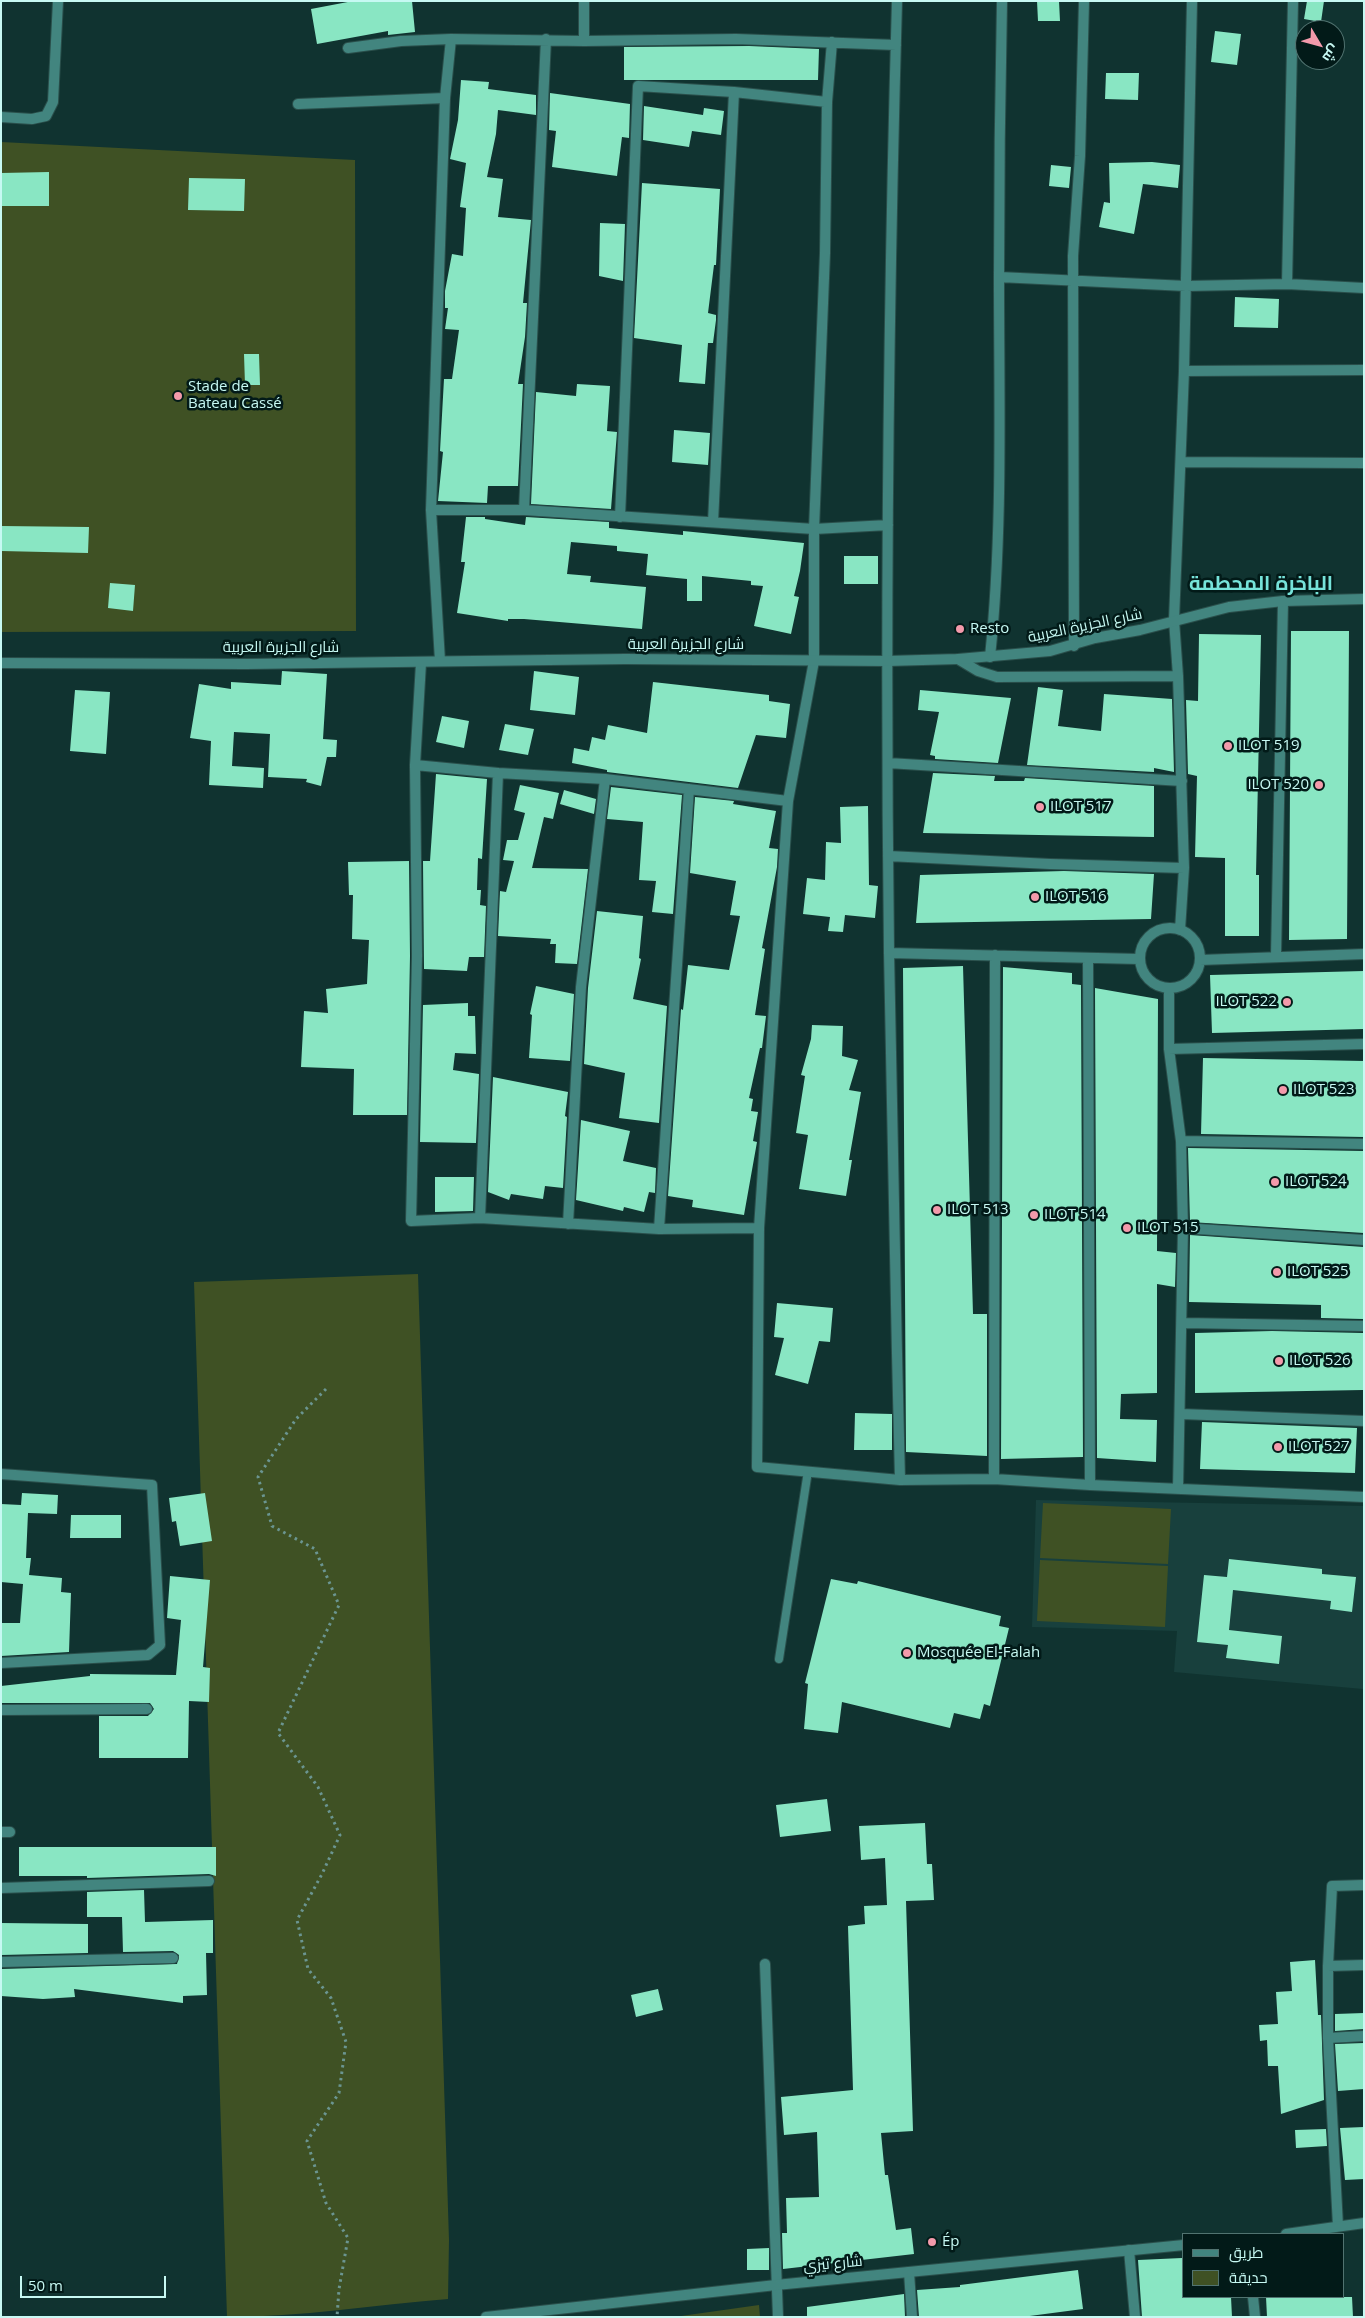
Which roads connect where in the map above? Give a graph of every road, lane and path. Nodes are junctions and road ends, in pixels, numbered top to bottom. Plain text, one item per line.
1 (58, 1) edge
2 (584, 1) edge
3 (897, 1) edge
4 (1002, 1) edge
5 (1084, 1) edge
6 (1192, 1) edge
7 (1294, 1) edge
8 (451, 39) junction
9 (546, 40) junction
10 (584, 41) junction
11 (832, 42) junction
12 (896, 45) junction
13 (348, 48) dead end
14 (734, 92) junction
15 (446, 98) junction
16 (827, 102) junction
17 (298, 104) dead end
18 (1, 117) edge
19 (999, 277) junction
20 (1075, 280) junction
21 (1287, 284) junction
22 (1186, 286) junction
23 (1364, 288) edge
24 (1364, 370) edge
25 (1184, 371) junction
26 (1181, 462) junction
27 (1364, 463) edge
28 (431, 510) junction
29 (524, 510) junction
30 (620, 516) junction
31 (713, 522) junction
32 (888, 525) junction
33 (814, 529) junction
34 (1364, 599) edge
35 (1283, 601) junction
36 (1174, 620) junction
37 (1074, 646) junction
38 (990, 657) junction
39 (958, 659) junction
40 (814, 661) junction
41 (888, 661) junction
42 (440, 662) junction
43 (1, 663) edge
44 (421, 663) junction
45 (1178, 676) junction
46 (888, 763) junction
47 (415, 765) junction
48 (498, 773) junction
49 (605, 779) junction
50 (1182, 781) junction
51 (689, 790) junction
52 (788, 801) junction
53 (888, 856) junction
54 (1184, 868) junction
55 (1180, 930) junction
56 (889, 953) junction
57 (1364, 954) edge
58 (995, 955) junction
59 (1276, 956) junction
60 (1088, 959) junction
61 (1139, 959) junction
62 (1200, 960) junction
63 (1169, 988) junction
64 (1364, 1044) edge
65 (1169, 1048) junction
66 (1181, 1141) junction
67 (1364, 1144) edge
68 (480, 1218) junction
69 (568, 1224) junction
70 (759, 1228) junction
71 (1183, 1228) junction
72 (659, 1229) junction
73 (1364, 1240) edge
74 (1183, 1323) junction
75 (1364, 1326) edge
76 (326, 1389) dead end
77 (1181, 1414) junction
78 (1364, 1421) edge
79 (808, 1471) junction
80 (1, 1474) edge
81 (994, 1479) junction
82 (900, 1480) junction
83 (1090, 1485) junction
84 (1178, 1489) junction
85 (1364, 1497) edge
86 (779, 1659) dead end
87 (1, 1663) edge
88 (147, 1709) dead end
89 (1, 1710) edge
90 (209, 1881) dead end
91 (1364, 1885) edge
92 (1, 1888) edge
93 (173, 1958) dead end
94 (1, 1962) edge
95 (765, 1964) dead end
96 (1364, 1965) edge
97 (1328, 1966) junction
98 (1364, 2036) edge
99 (1328, 2038) junction
100 (1364, 2223) edge
101 (1338, 2226) junction
102 (1292, 2233) edge
103 (1182, 2246) edge
104 (1129, 2250) junction
105 (909, 2272) junction
106 (776, 2285) junction
107 (1253, 2298) edge
108 (337, 2317) edge
109 (486, 2317) edge
110 (778, 2317) edge
111 (912, 2317) edge
112 (1134, 2317) edge
113 (1254, 2317) edge

1 - 18 street
2 - 10 street
3 - 12 street
4 - 19 street
5 - 20 street
6 - 22 street
7 - 21 street
8 - 9 street
8 - 13 street
8 - 15 street
9 - 10 street
9 - 29 street
10 - 11 street
11 - 12 street
11 - 16 street
12 - 32 street
14 - 16 street
14 - 30 street
14 - 31 street
15 - 17 street
15 - 28 street
16 - 33 street
19 - 20 street
19 - 38 street
20 - 22 street
20 - 37 street
21 - 22 street
21 - 23 street
22 - 25 street
24 - 25 street
25 - 26 street
26 - 27 street
26 - 36 street
28 - 29 street
28 - 42 street
29 - 30 street
30 - 31 street
31 - 33 street
32 - 33 street
32 - 41 street
33 - 40 street
34 - 35 street, شارع الجزيرة العربية
35 - 36 street, شارع الجزيرة العربية
35 - 59 street
36 - 37 street, شارع الجزيرة العربية
36 - 45 street
37 - 38 street, شارع الجزيرة العربية
38 - 39 street, شارع الجزيرة العربية
39 - 41 street, شارع الجزيرة العربية
39 - 45 street
40 - 41 street, شارع الجزيرة العربية
40 - 42 street, شارع الجزيرة العربية
40 - 52 street
41 - 46 street
42 - 44 street, شارع الجزيرة العربية
43 - 44 street, شارع الجزيرة العربية
44 - 47 street
45 - 50 street
46 - 50 street
46 - 53 street
47 - 48 street
47 - 68 street
48 - 49 street
48 - 68 street
49 - 51 street
49 - 69 street
50 - 54 street
51 - 52 street
51 - 72 street
52 - 70 street
53 - 54 street
53 - 56 street
54 - 55 street
55 - 61 street
55 - 62 street
56 - 58 street
56 - 82 street
57 - 59 street
58 - 60 street
58 - 81 street
59 - 62 street
60 - 61 street
60 - 83 street
61 - 63 street
62 - 63 street
63 - 65 street
64 - 65 street
65 - 66 street
66 - 67 street
66 - 71 street
68 - 69 street
69 - 72 street
70 - 72 street
70 - 79 street
71 - 73 street
71 - 74 street
74 - 75 street
74 - 77 street
76 - 108 path
77 - 78 street
77 - 84 street
79 - 82 street
79 - 86 lane
80 - 87 street
81 - 82 street
81 - 83 street
83 - 84 street
84 - 85 street
88 - 89 street
90 - 92 street
91 - 97 street
93 - 94 street
95 - 106 street
96 - 97 street
97 - 99 street
98 - 99 street
99 - 101 street
100 - 101 street
101 - 102 street
103 - 104 street, شارع تيزي
104 - 105 street, شارع تيزي
104 - 112 street
105 - 106 street, شارع تيزي
105 - 111 street
106 - 109 street, شارع تيزي
106 - 110 street
107 - 113 street

